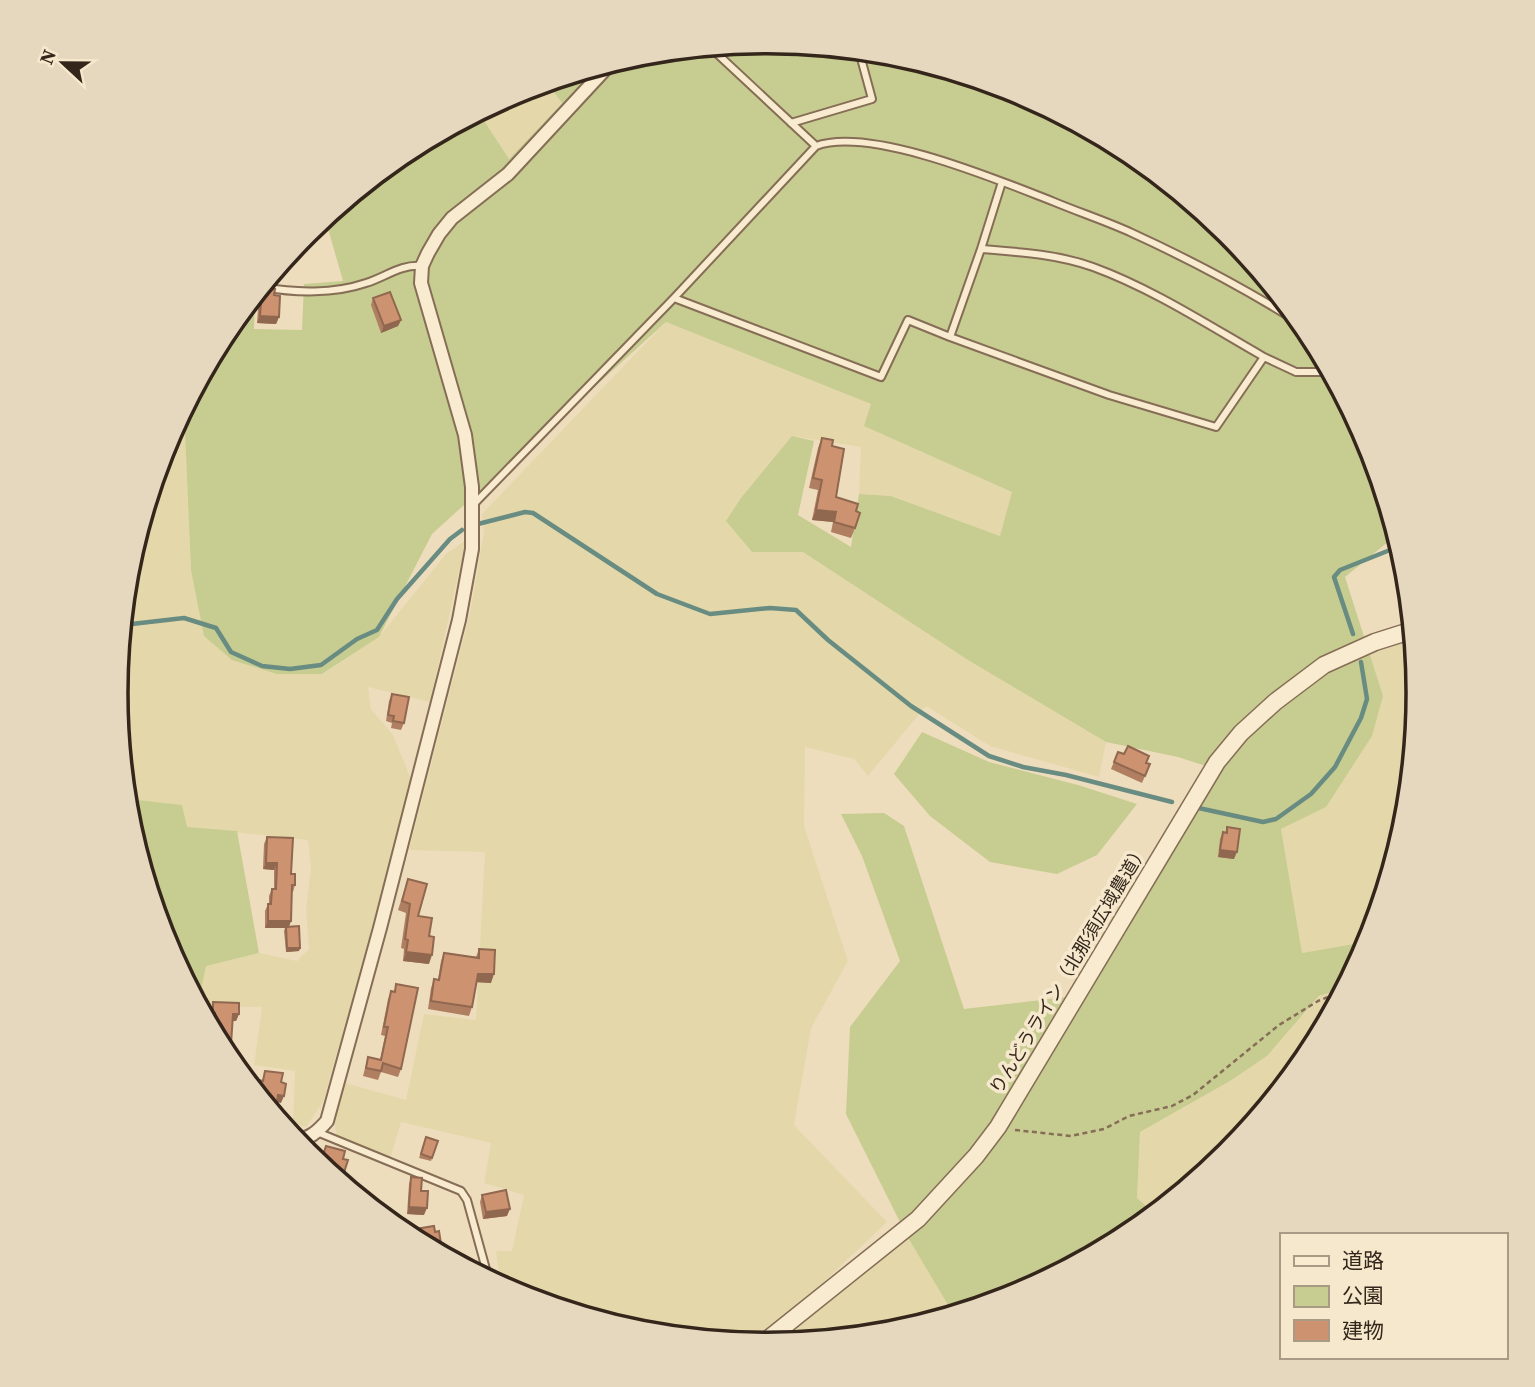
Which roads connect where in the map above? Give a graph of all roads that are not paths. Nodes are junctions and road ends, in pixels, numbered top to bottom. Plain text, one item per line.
1 (720, 57) edge
2 (862, 62) edge
3 (598, 77) edge
4 (791, 123) junction
5 (816, 146) junction
6 (1002, 182) junction
7 (981, 249) junction
8 (422, 267) junction
9 (273, 289) edge
10 (674, 298) junction
11 (1281, 313) edge
12 (950, 337) junction
13 (1264, 357) junction
14 (1320, 372) edge
15 (472, 505) junction
16 (1403, 632) edge
17 (317, 1132) junction
18 (307, 1137) edge
19 (485, 1267) edge
20 (777, 1333) edge

1 - 4 lane
2 - 4 lane
3 - 8 street
4 - 5 lane
5 - 6 lane
5 - 10 lane
6 - 7 lane
6 - 11 lane
7 - 12 lane
7 - 13 lane
8 - 9 lane
8 - 15 street
10 - 12 lane
10 - 15 lane
12 - 13 lane
13 - 14 lane
15 - 17 street
16 - 20 street, りんどうライン（北那須広域農道）
17 - 18 street
17 - 19 lane

